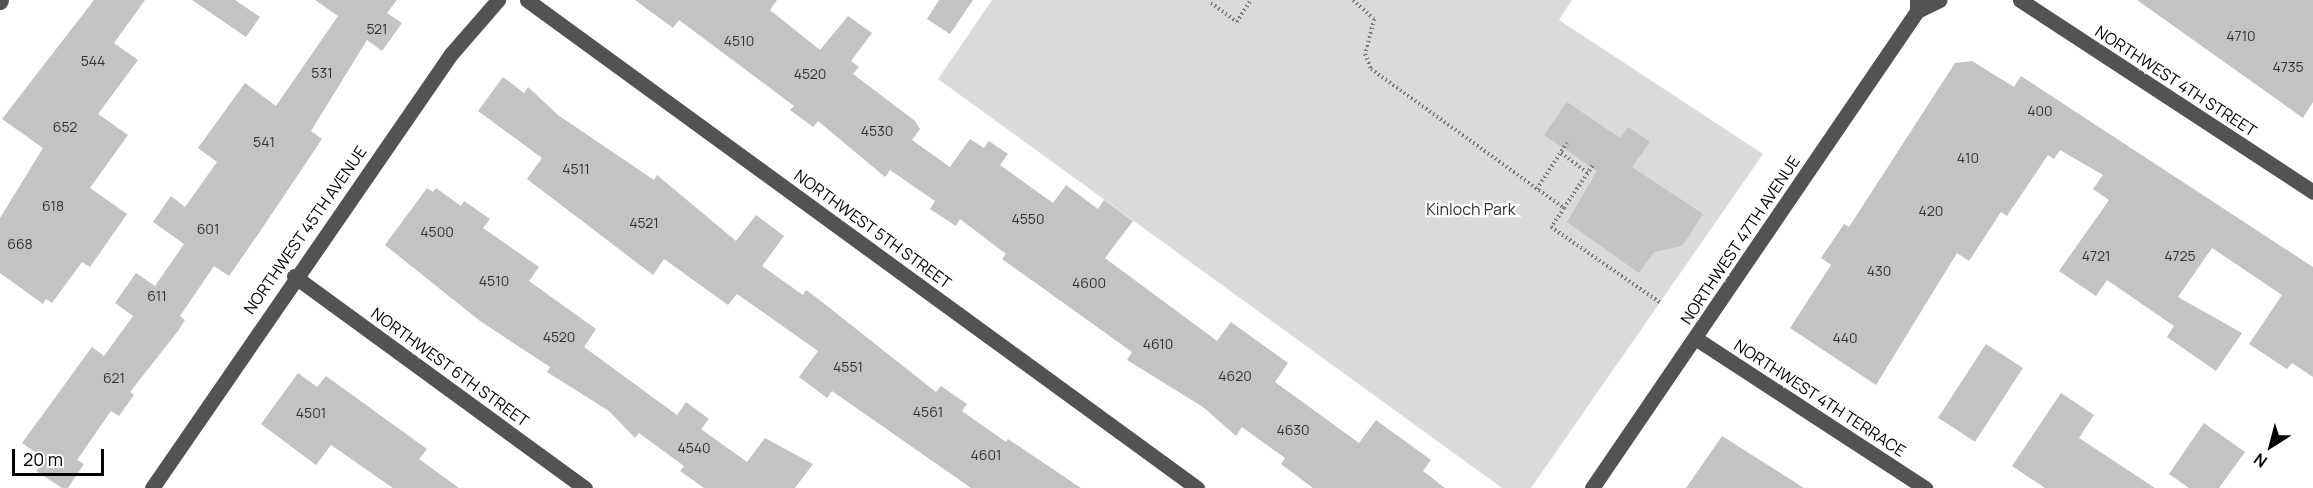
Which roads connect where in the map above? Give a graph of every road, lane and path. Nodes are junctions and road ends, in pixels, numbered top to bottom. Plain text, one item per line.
1 (498, 0) edge
2 (527, 0) edge
3 (1251, 0) edge
4 (1353, 0) edge
5 (1940, 0) edge
6 (2020, 0) edge
7 (1211, 3) dead end
8 (1917, 6) edge
9 (1567, 143) dead end
10 (1561, 153) junction
11 (1593, 165) dead end
12 (1588, 173) junction
13 (1537, 189) junction
14 (2313, 192) edge
15 (1564, 208) junction
16 (294, 276) junction
17 (1662, 304) dead end
18 (1695, 338) junction
19 (152, 488) edge
20 (585, 488) edge
21 (1197, 488) edge
22 (1592, 488) edge
23 (1926, 488) edge

1 - 16 street, NORTHWEST 45TH AVENUE
2 - 21 street, NORTHWEST 5TH STREET
3 - 7 path
4 - 13 path
5 - 8 street, NORTHWEST 47TH AVENUE
6 - 14 street, NORTHWEST 4TH STREET
8 - 18 street, NORTHWEST 47TH AVENUE
9 - 10 path
10 - 12 path
10 - 13 path
11 - 12 path
12 - 15 path
13 - 15 path
15 - 17 path
16 - 19 street, NORTHWEST 45TH AVENUE
16 - 20 street, NORTHWEST 6TH STREET
18 - 22 street, NORTHWEST 47TH AVENUE
18 - 23 street, NORTHWEST 4TH TERRACE

